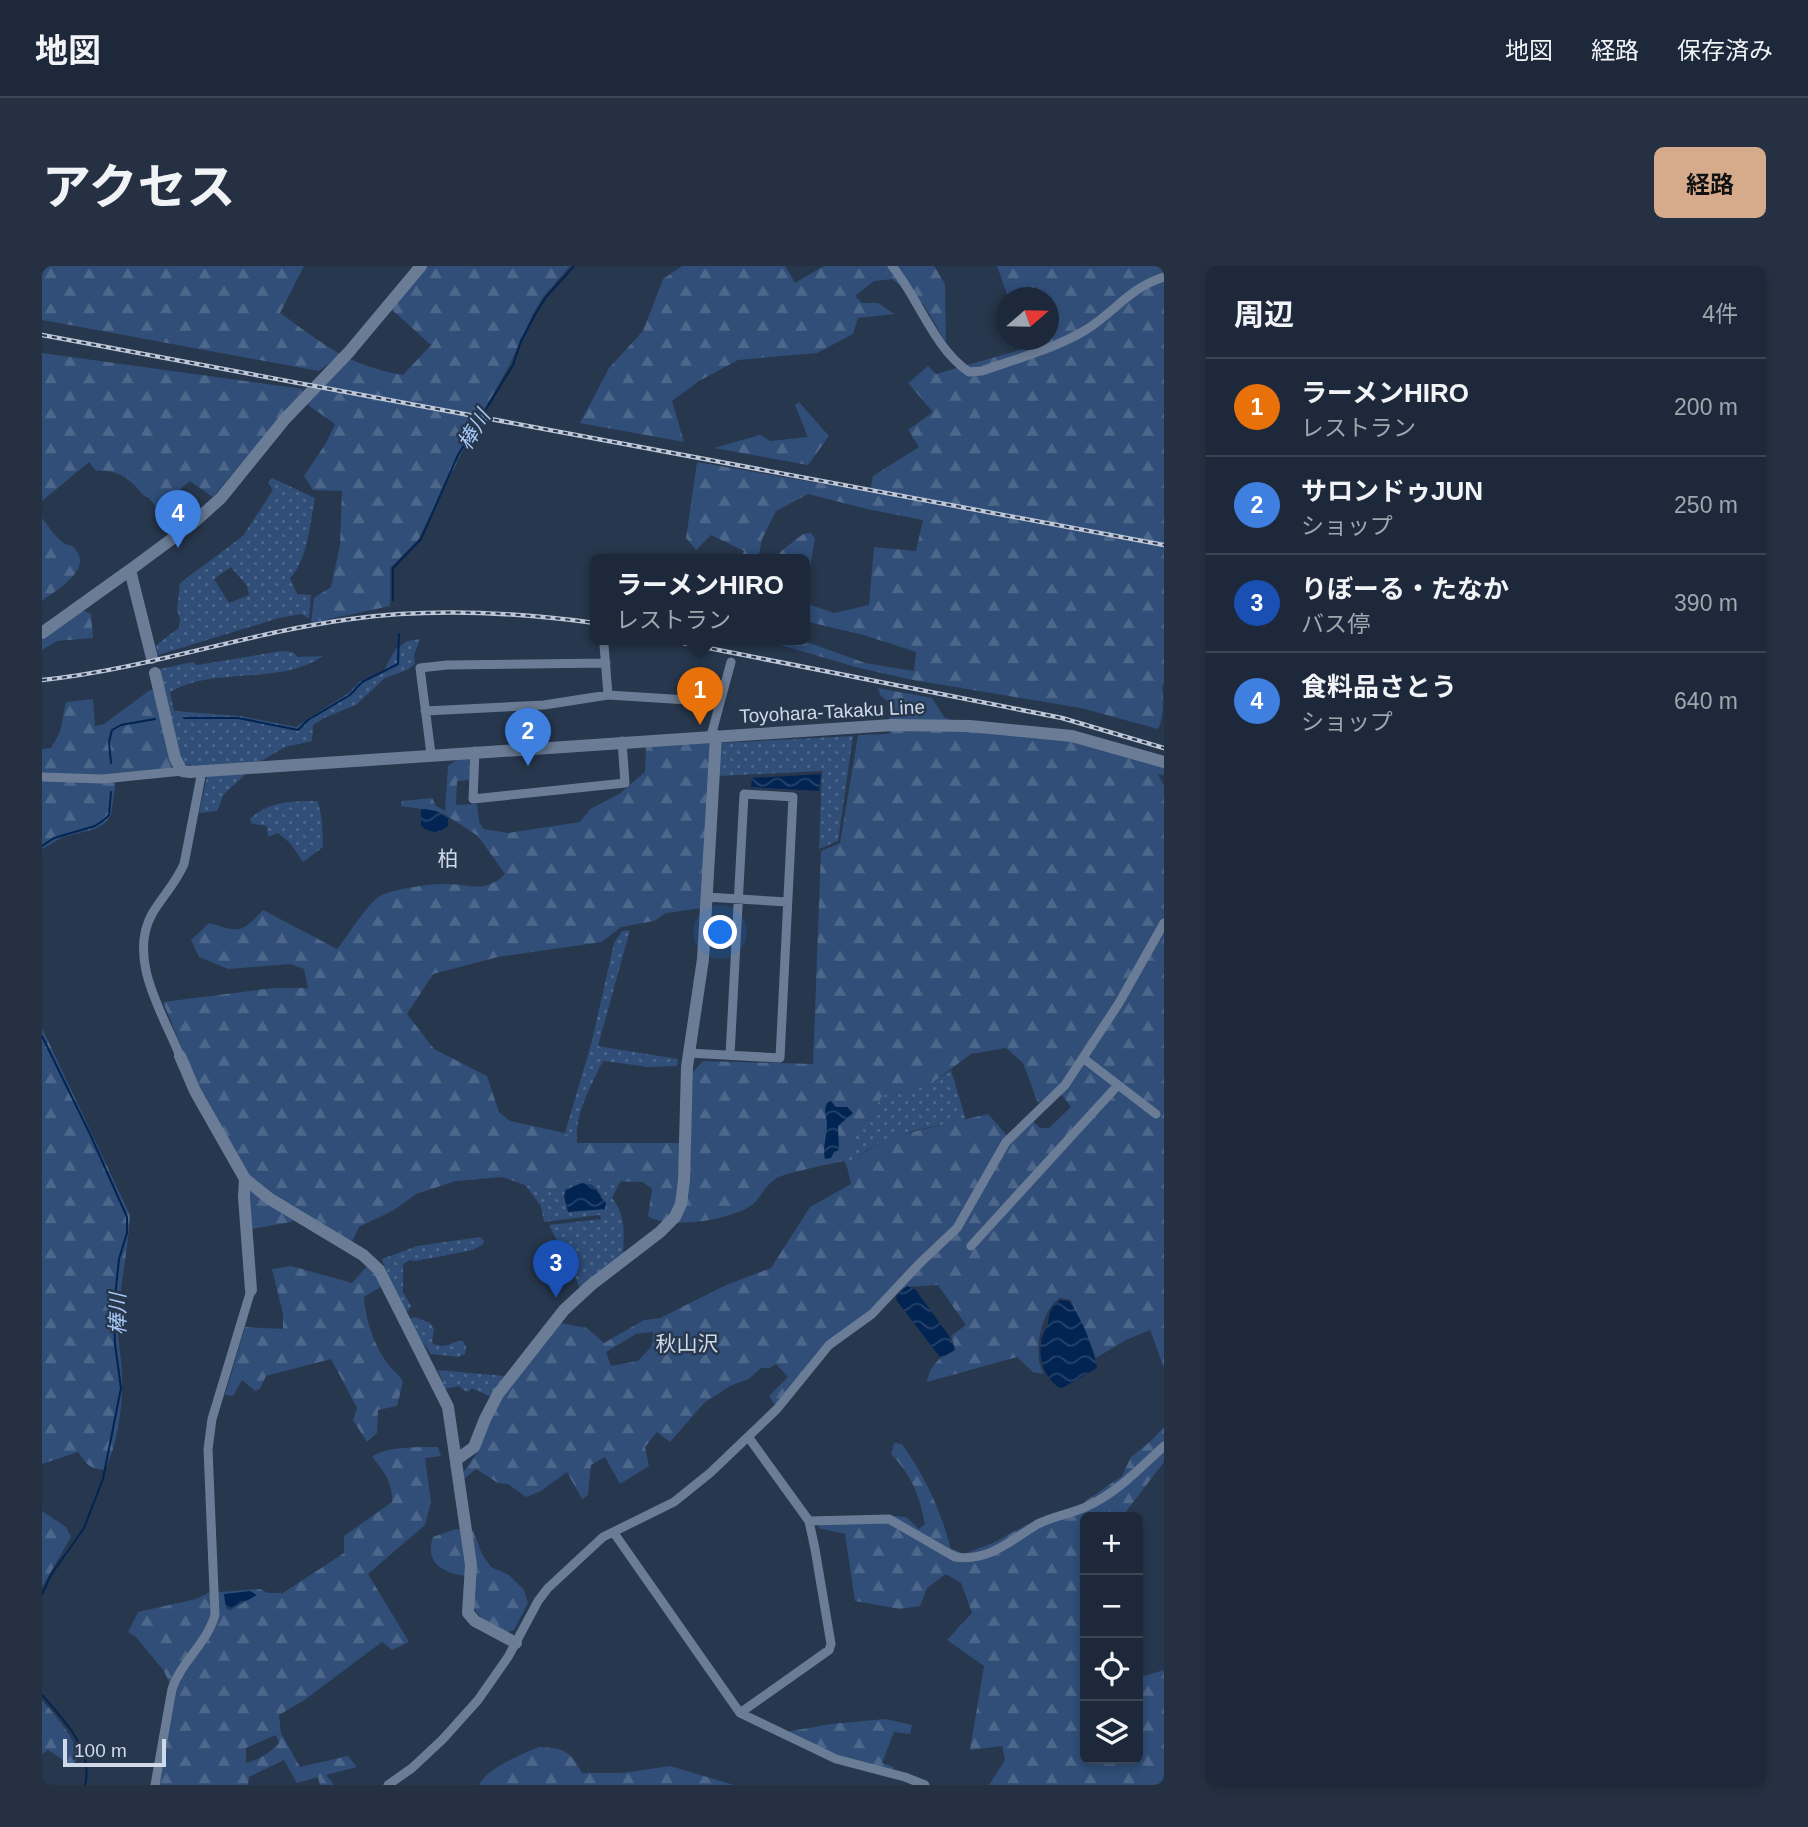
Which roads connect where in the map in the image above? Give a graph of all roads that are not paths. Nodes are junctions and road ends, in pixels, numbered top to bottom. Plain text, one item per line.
1 (421, 266) edge
2 (892, 266) edge
3 (1164, 277) edge
4 (130, 570) junction
5 (42, 633) edge
6 (604, 645) dead end
7 (152, 658) dead end
8 (731, 662) dead end
9 (606, 663) junction
10 (155, 673) dead end
11 (608, 695) junction
12 (720, 702) junction
13 (425, 711) junction
14 (713, 736) junction
15 (622, 741) junction
16 (475, 751) junction
17 (431, 754) junction
18 (1164, 762) edge
19 (182, 771) junction
20 (202, 771) junction
21 (42, 776) edge
22 (706, 897) junction
23 (739, 899) junction
24 (787, 902) junction
25 (1164, 922) edge
26 (688, 1053) junction
27 (730, 1055) junction
28 (180, 1056) joint
29 (1083, 1058) junction
30 (1118, 1085) junction
31 (1156, 1114) dead end
32 (245, 1178) junction
33 (971, 1246) dead end
34 (251, 1290) joint
35 (749, 1438) junction
36 (1164, 1446) edge
37 (456, 1460) junction
38 (808, 1521) junction
39 (614, 1533) junction
40 (516, 1643) junction
41 (740, 1713) junction
42 (155, 1785) edge
43 (388, 1785) edge
44 (925, 1785) edge

1 - 4 street
2 - 3 street
4 - 5 street
4 - 7 street
6 - 9 street
8 - 12 street
9 - 11 street
9 - 13 street
10 - 19 street
11 - 12 street
11 - 13 street
12 - 14 street
13 - 17 street
14 - 15 street, Toyohara-Takaku Line
14 - 18 street, Toyohara-Takaku Line
14 - 22 street
15 - 16 street, Toyohara-Takaku Line
15 - 16 street
16 - 17 street, Toyohara-Takaku Line
17 - 20 street, Toyohara-Takaku Line
19 - 20 street, Toyohara-Takaku Line
19 - 21 street
20 - 28 street
22 - 23 street
22 - 26 street
23 - 24 street
23 - 24 street
23 - 27 street
24 - 27 street
25 - 29 street
26 - 27 street
26 - 37 street
28 - 32 street
29 - 30 street
29 - 35 street
30 - 31 street
30 - 33 street
32 - 34 street
32 - 37 street
34 - 42 street
35 - 38 street
35 - 39 street
36 - 38 street
37 - 40 street
38 - 41 street
39 - 40 street
39 - 41 street
40 - 43 street
41 - 44 street

